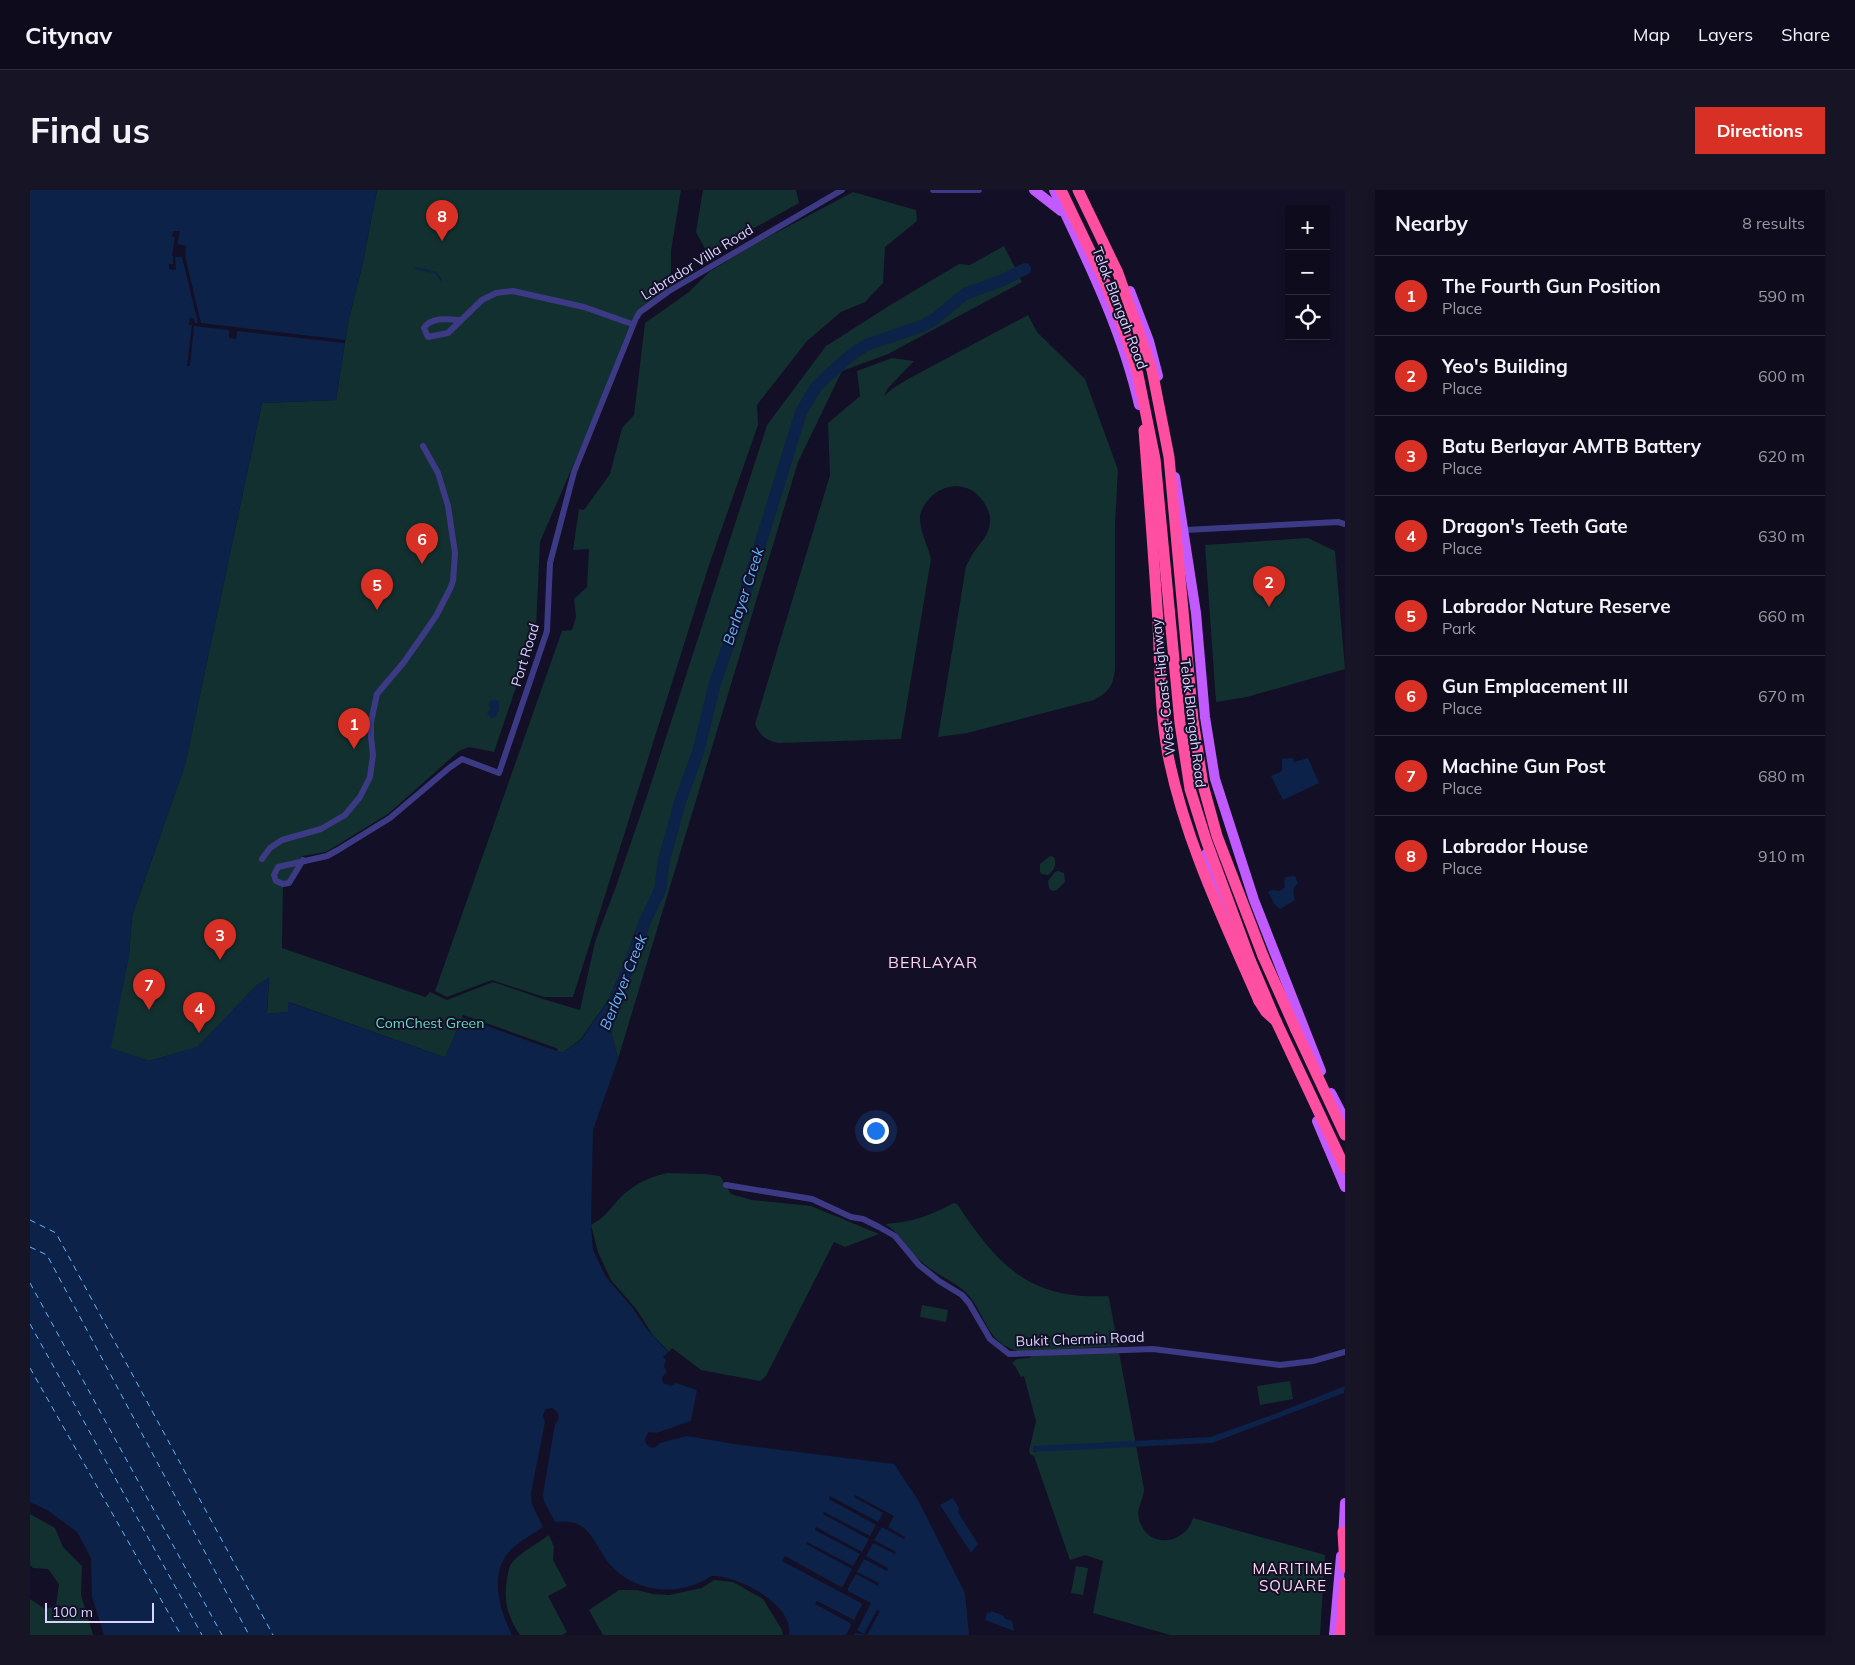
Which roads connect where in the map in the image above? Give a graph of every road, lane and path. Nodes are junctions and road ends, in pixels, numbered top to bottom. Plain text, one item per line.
1 (846, 190) edge
2 (933, 190) edge
3 (979, 190) edge
4 (1034, 190) edge
5 (1054, 190) edge
6 (1061, 190) edge
7 (840, 191) edge
8 (1083, 191) edge
9 (1067, 217) junction
10 (459, 320) junction
11 (632, 324) junction
12 (1149, 341) junction
13 (1121, 343) junction
14 (1144, 430) junction
15 (423, 446) dead end
16 (1345, 518) edge
17 (1342, 523) edge
18 (1185, 530) junction
19 (1200, 672) junction
20 (1173, 678) junction
21 (262, 859) dead end
22 (303, 860) junction
23 (283, 865) junction
24 (293, 875) junction
25 (1276, 1021) junction
26 (1325, 1080) junction
27 (1305, 1095) junction
28 (1345, 1120) edge
29 (1345, 1135) edge
30 (1345, 1168) edge
31 (726, 1185) dead end
32 (1345, 1187) edge
33 (1345, 1352) edge
34 (1345, 1503) edge
35 (1343, 1532) junction
36 (1345, 1567) edge
37 (1345, 1583) edge
38 (1334, 1635) edge
39 (1341, 1635) edge

1 - 7 street, Labrador Villa Road
2 - 3 street
4 - 9 main road
5 - 9 main road, Telok Blangah Road
6 - 25 highway, West Coast Highway, bridge
7 - 11 street, Labrador Villa Road
8 - 12 main road, Telok Blangah Road
8 - 29 highway, West Coast Highway, bridge
9 - 13 main road, Telok Blangah Road
10 - 10 street
10 - 11 street
11 - 22 street, Port Road
12 - 13 main road
12 - 18 main road, Telok Blangah Road
13 - 14 main road, Telok Blangah Road
14 - 20 main road, Telok Blangah Road
14 - 25 highway, bridge
15 - 21 street
16 - 17 street
17 - 18 street
18 - 19 main road, Telok Blangah Road
19 - 20 main road
19 - 26 main road, Telok Blangah Road
20 - 27 main road, Telok Blangah Road
22 - 23 street, Port Road
22 - 24 street
23 - 24 street
23 - 24 street
25 - 30 highway, West Coast Highway, bridge
26 - 27 main road
26 - 28 main road, Telok Blangah Road
27 - 32 main road, Telok Blangah Road
31 - 33 street, Bukit Chermin Road
34 - 35 main road
35 - 36 highway
35 - 38 main road
37 - 39 highway

